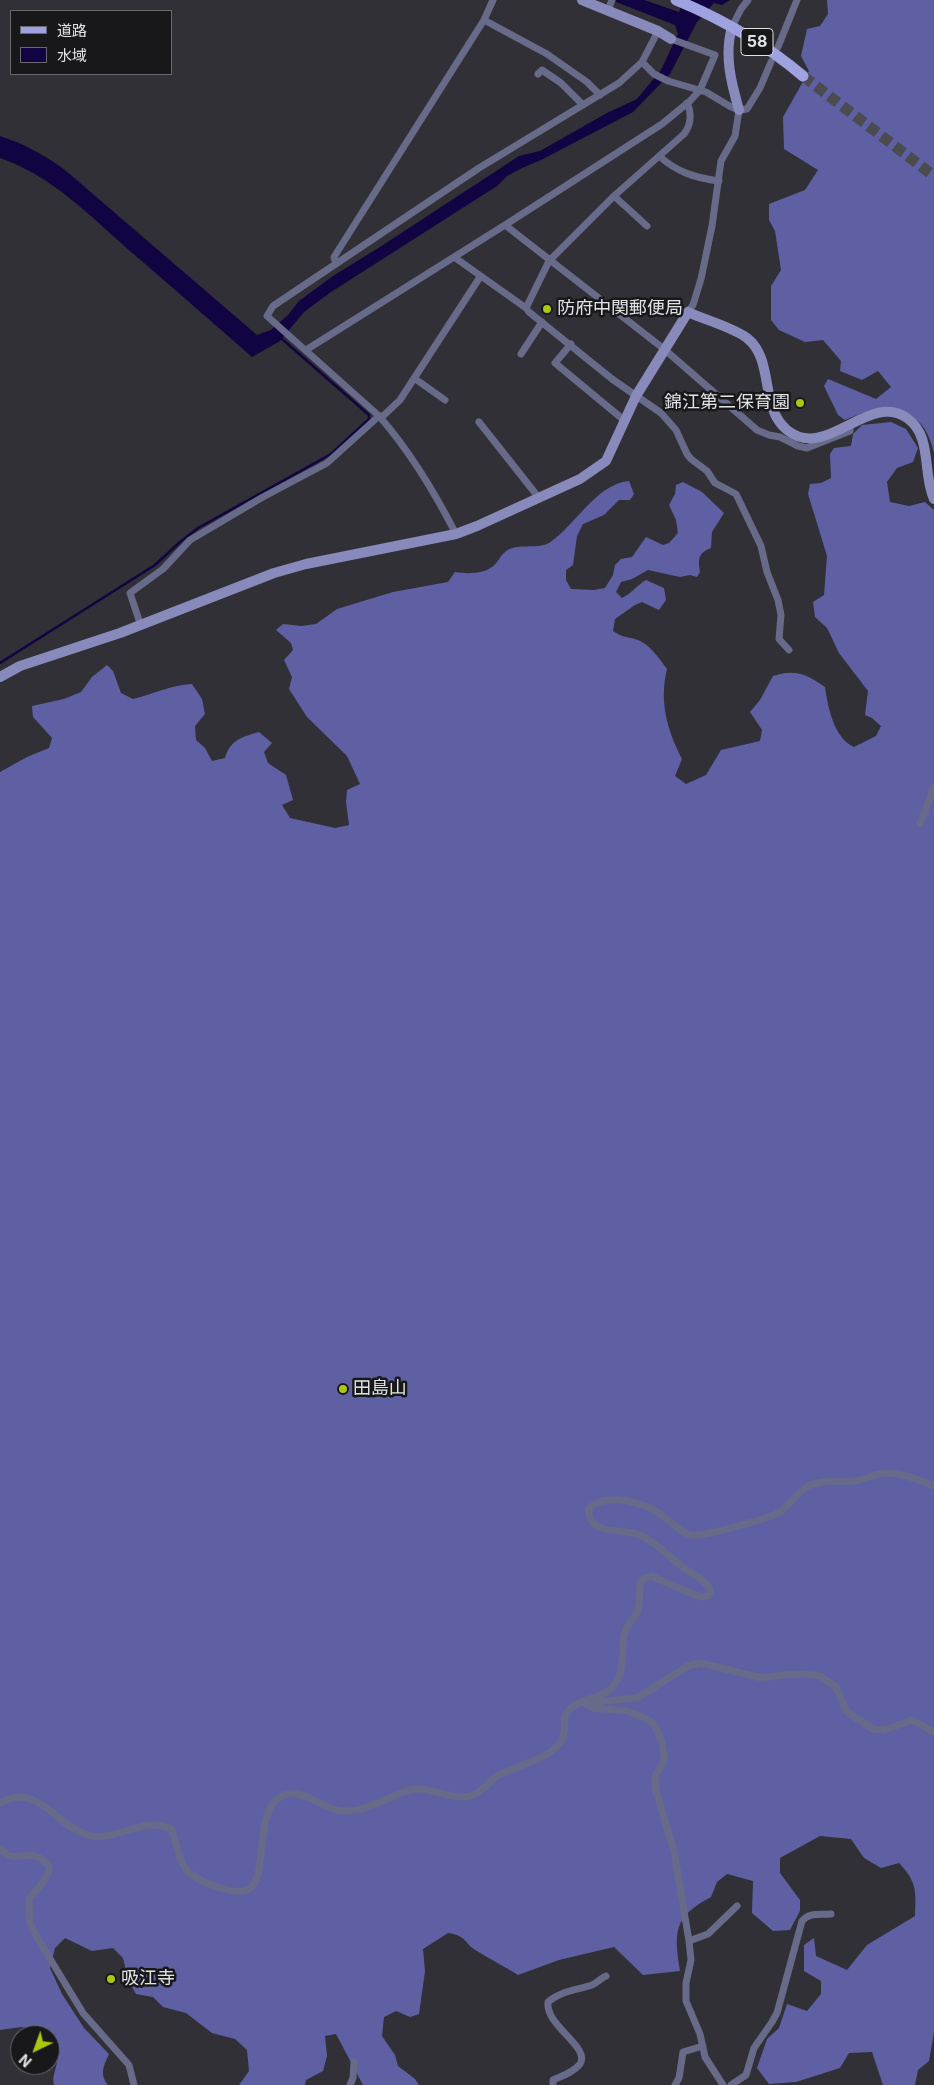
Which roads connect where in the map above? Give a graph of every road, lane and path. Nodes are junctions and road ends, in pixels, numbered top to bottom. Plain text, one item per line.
1 (493, 0) edge
2 (582, 0) edge
3 (748, 0) edge
4 (797, 0) edge
5 (678, 1) edge
6 (610, 6) edge
7 (484, 20) junction
8 (732, 27) junction
9 (658, 30) junction
10 (671, 39) joint
11 (778, 47) dead end
12 (642, 62) junction
13 (771, 62) dead end
14 (538, 74) dead end
15 (803, 76) tunnel mouth
16 (700, 90) junction
17 (600, 95) junction
18 (687, 103) junction
19 (583, 105) junction
20 (739, 110) junction
21 (659, 156) junction
22 (719, 181) junction
23 (614, 196) junction
24 (505, 226) junction
25 (647, 226) dead end
26 (454, 257) junction
27 (549, 261) junction
28 (336, 264) junction
29 (480, 277) junction
30 (526, 308) junction
31 (688, 312) junction
32 (542, 322) junction
33 (571, 344) junction
34 (664, 349) junction
35 (306, 350) junction
36 (521, 354) dead end
37 (414, 378) junction
38 (636, 396) junction
39 (445, 400) dead end
40 (379, 416) junction
41 (626, 421) junction
42 (479, 422) dead end
43 (850, 425) junction
44 (539, 498) junction
45 (934, 499) edge
46 (456, 534) junction
47 (142, 626) junction
48 (789, 650) dead end
49 (0, 677) edge
50 (934, 787) edge
51 (920, 824) dead end
52 (934, 1486) edge
53 (583, 1703) junction
54 (934, 1732) edge
55 (0, 1803) edge
56 (0, 1849) edge
57 (737, 1906) dead end
58 (831, 1914) dead end
59 (689, 1941) junction
60 (606, 1976) dead end
61 (703, 2046) junction
62 (354, 2062) dead end
63 (134, 2085) edge
64 (350, 2085) edge
65 (554, 2085) edge
66 (675, 2085) edge
67 (723, 2085) edge
68 (731, 2085) edge

1 - 7 street
2 - 6 street
3 - 8 street
4 - 11 street
5 - 8 main road, 58
6 - 9 street
7 - 17 street
7 - 28 street
8 - 15 main road, 58
8 - 20 street
9 - 10 street
9 - 12 street
10 - 16 street
12 - 16 street
12 - 17 street
13 - 20 street
14 - 19 street
16 - 18 street
16 - 20 street
17 - 19 street
18 - 21 street
18 - 24 street
19 - 28 street
20 - 22 street
21 - 22 street
21 - 23 street
22 - 31 street
23 - 25 street
23 - 27 street
24 - 26 street
24 - 27 street
26 - 29 street
26 - 35 street
27 - 30 street
27 - 34 street
28 - 35 street
29 - 30 street
29 - 37 street
30 - 32 street
31 - 34 street
31 - 43 street
32 - 33 street
32 - 36 street
33 - 38 street
33 - 41 street
34 - 38 street
34 - 43 street
35 - 40 street
37 - 39 street
37 - 40 street
38 - 41 street
38 - 48 street
40 - 46 street
40 - 47 street
41 - 44 street
42 - 44 street
43 - 45 street
44 - 46 street
46 - 47 street
47 - 49 street
50 - 51 street
52 - 53 street
53 - 54 street
53 - 55 street
53 - 59 street
56 - 63 street
57 - 59 street
58 - 68 street
59 - 61 street
60 - 65 street
61 - 66 street
61 - 67 street
62 - 64 street

